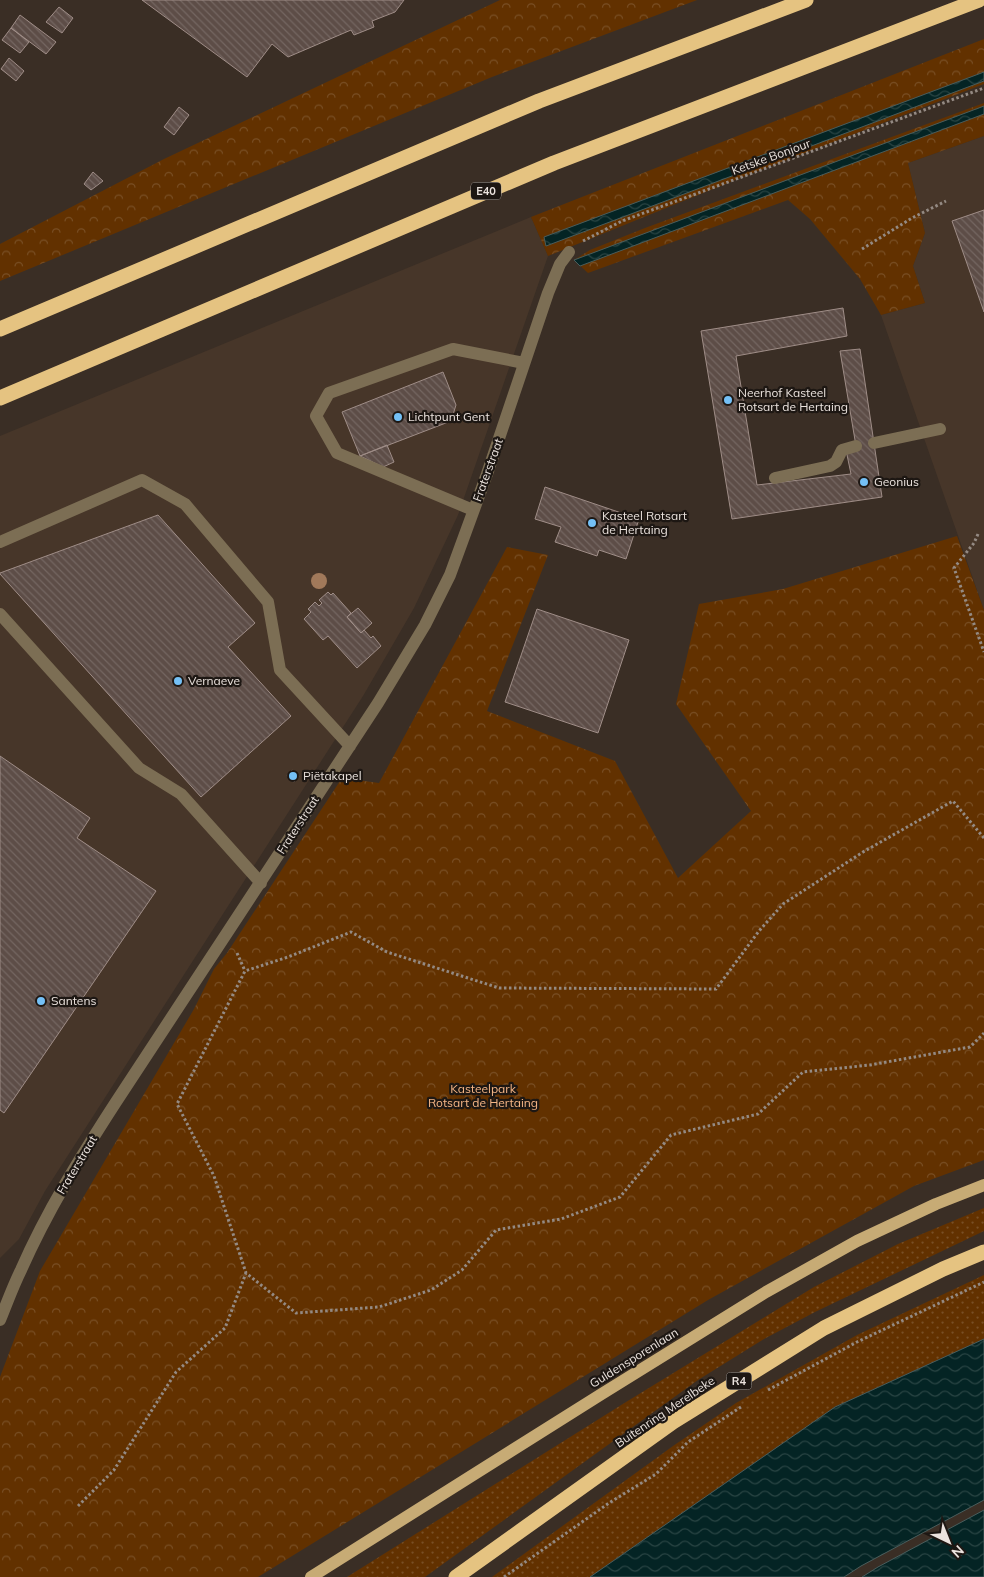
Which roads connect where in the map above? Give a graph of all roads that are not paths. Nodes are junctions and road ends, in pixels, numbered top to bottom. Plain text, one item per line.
1 (806, 0) edge
2 (979, 0) edge
3 (569, 252) road end
4 (0, 330) edge
5 (524, 363) junction
6 (0, 398) edge
7 (940, 429) dead end
8 (874, 444) dead end
9 (856, 446) dead end
10 (775, 478) dead end
11 (473, 510) junction
12 (0, 542) edge
13 (0, 614) edge
14 (350, 746) junction
15 (261, 883) junction
16 (984, 1186) edge
17 (984, 1252) edge
18 (0, 1320) edge
19 (311, 1577) edge
20 (456, 1577) edge

1 - 4 highway
2 - 6 highway, E40
3 - 5 street, Fraterstraat
5 - 11 street, Fraterstraat
5 - 11 street
7 - 8 street
9 - 10 street
11 - 14 street, Fraterstraat
12 - 14 street
13 - 15 street
14 - 15 street, Fraterstraat
15 - 18 street, Fraterstraat
16 - 19 main road, Guldensporenlaan
17 - 20 highway, Buitenring Merelbeke / R4

